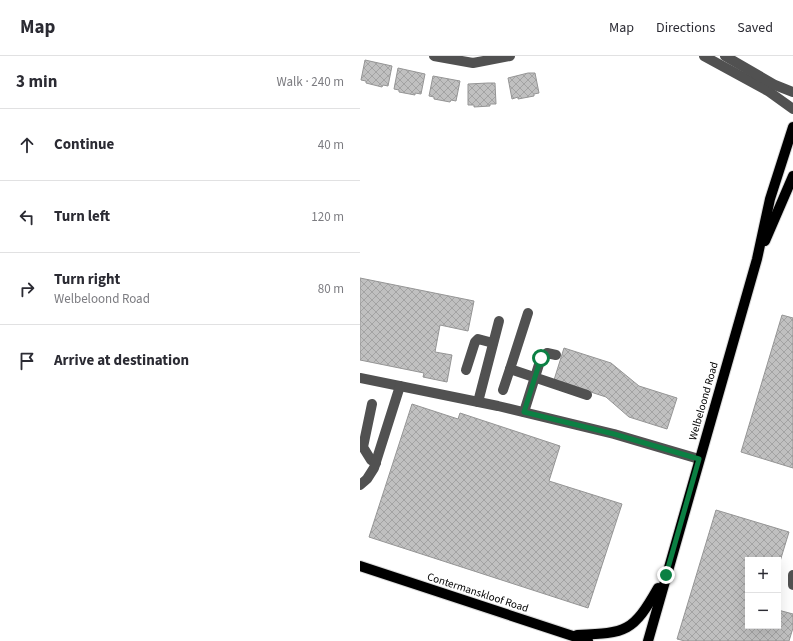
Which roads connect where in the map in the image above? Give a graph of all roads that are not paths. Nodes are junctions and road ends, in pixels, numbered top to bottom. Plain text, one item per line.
1 (434, 56) edge
2 (510, 56) edge
3 (704, 56) edge
4 (725, 56) edge
5 (793, 92) edge
6 (793, 109) edge
7 (793, 127) edge
8 (793, 176) edge
9 (757, 259) junction
10 (528, 313) dead end
11 (498, 322) dead end
12 (494, 343) junction
13 (556, 355) dead end
14 (510, 368) junction
15 (466, 370) dead end
16 (535, 377) junction
17 (360, 378) edge
18 (400, 386) junction
19 (503, 390) dead end
20 (587, 395) dead end
21 (478, 402) junction
22 (372, 404) dead end
23 (524, 412) junction
24 (699, 459) junction
25 (376, 463) junction
26 (360, 485) edge
27 (360, 566) edge
28 (666, 575) junction
29 (793, 575) edge
30 (793, 585) edge
31 (570, 635) junction
32 (588, 641) edge
33 (648, 641) edge

1 - 2 street
3 - 6 street
4 - 5 street
7 - 9 main road, Welbeloond Road
8 - 9 main road, Welbeloond Road
9 - 24 main road, Welbeloond Road
10 - 14 street
11 - 12 street
12 - 15 street
12 - 21 street
13 - 16 street
14 - 16 street
14 - 19 street
16 - 20 street
16 - 23 street
17 - 18 street
18 - 21 street
18 - 25 street
21 - 23 street
22 - 25 street
23 - 24 street
24 - 28 main road, Welbeloond Road
25 - 26 street
27 - 31 main road, Contermanskloof Road
28 - 31 main road
28 - 33 main road, Welbeloond Road
29 - 30 street
31 - 32 main road, Contermanskloof Road

